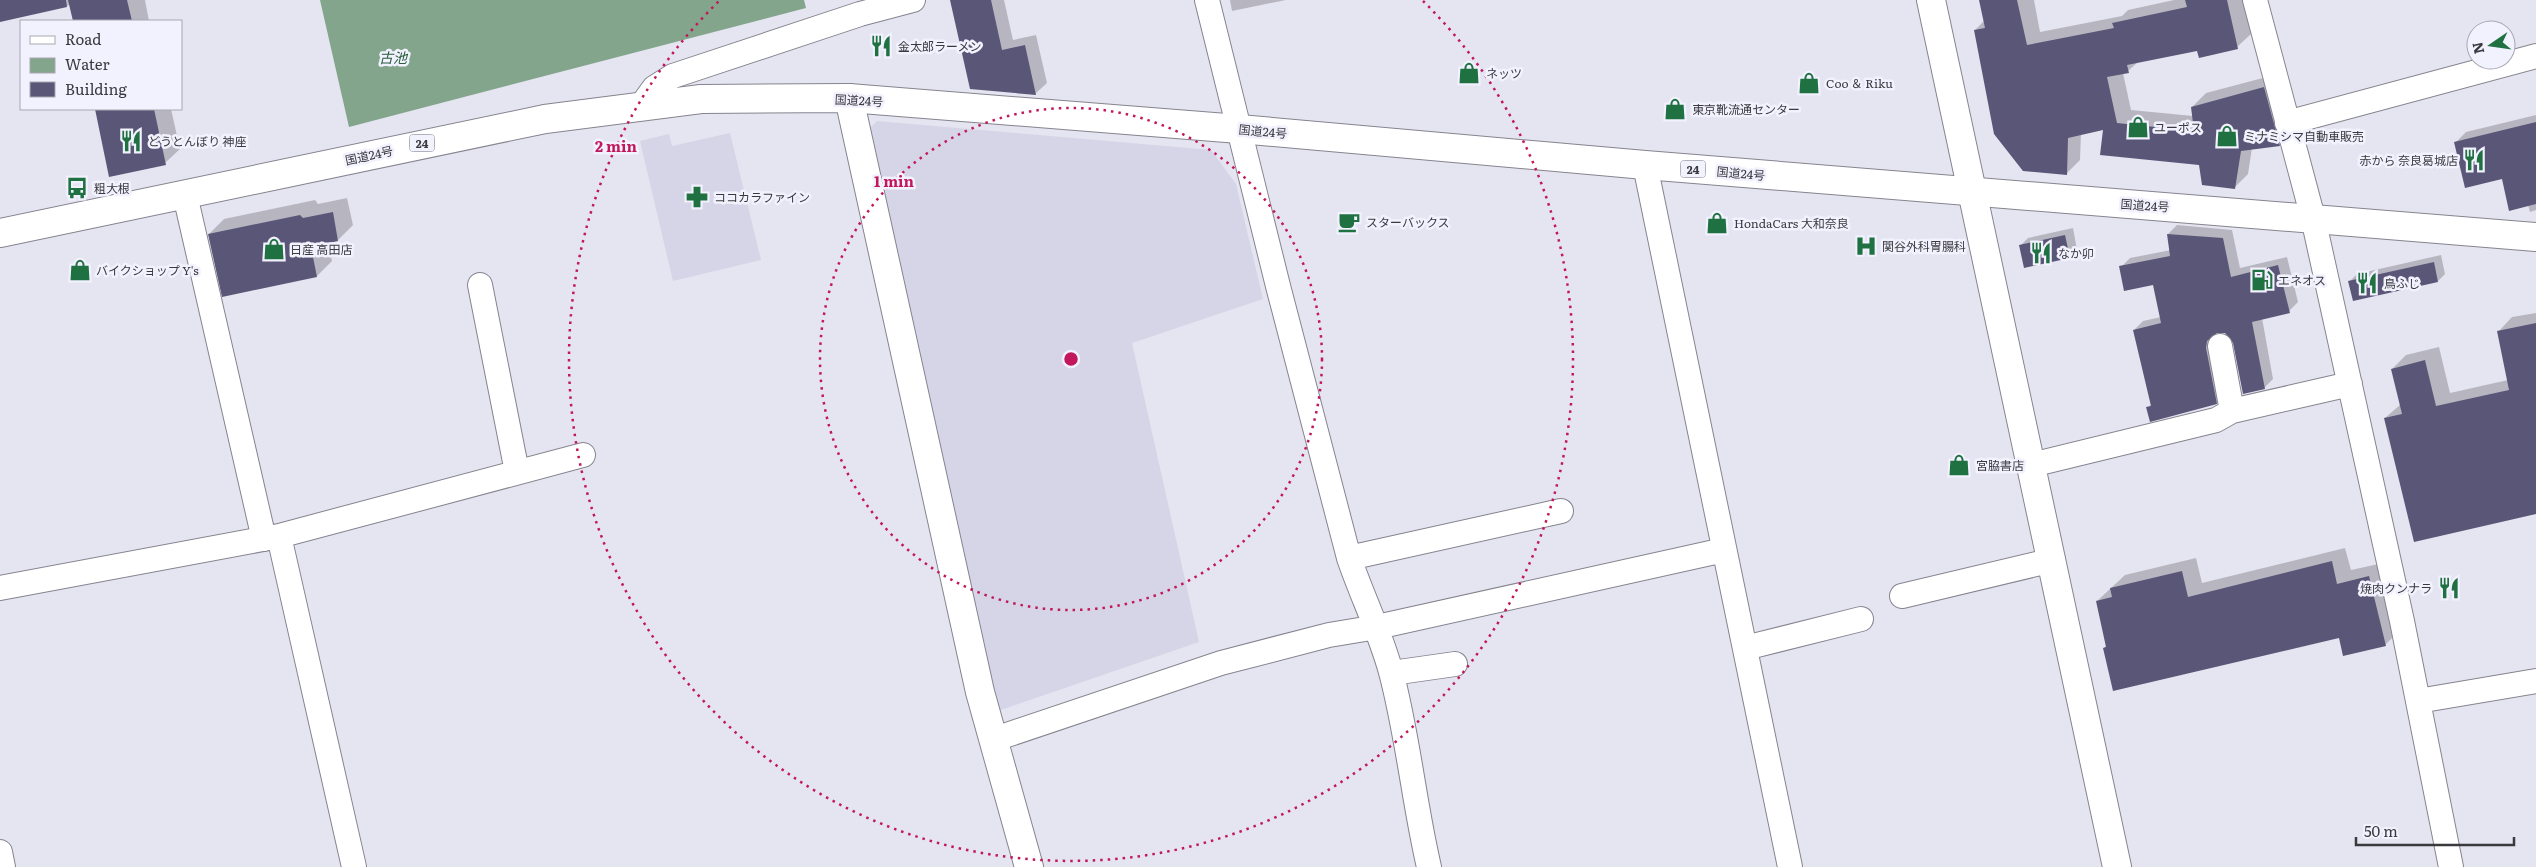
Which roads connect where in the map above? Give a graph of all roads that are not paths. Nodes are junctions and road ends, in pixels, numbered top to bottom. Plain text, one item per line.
1 (913, 0) edge
2 (1207, 0) edge
3 (1931, 0) edge
4 (2255, 0) edge
5 (2536, 56) edge
6 (849, 98) junction
7 (640, 106) junction
8 (2287, 123) junction
9 (1239, 129) junction
10 (1645, 165) junction
11 (1971, 192) junction
12 (185, 195) junction
13 (2313, 218) junction
14 (0, 233) edge
15 (2536, 237) edge
16 (480, 285) dead end
17 (2220, 346) dead end
18 (2350, 384) junction
19 (2232, 411) junction
20 (583, 455) dead end
21 (2032, 464) junction
22 (517, 472) junction
23 (1561, 511) dead end
24 (272, 538) junction
25 (1724, 550) junction
26 (1349, 558) junction
27 (2053, 560) junction
28 (0, 588) edge
29 (1902, 596) dead end
30 (1861, 619) dead end
31 (1377, 626) junction
32 (1745, 648) junction
33 (1455, 664) dead end
34 (1392, 674) junction
35 (2536, 681) edge
36 (2418, 701) junction
37 (992, 740) junction
38 (0, 852) edge
39 (4, 867) edge
40 (354, 867) edge
41 (1029, 867) edge
42 (1429, 867) edge
43 (1790, 867) edge
44 (2117, 867) edge
45 (2451, 867) edge

1 - 7 street
2 - 9 street
3 - 11 main road
4 - 8 street
5 - 8 street
6 - 7 main road, 国道24号 / 24
6 - 9 main road, 国道24号 / 24
6 - 37 main road
7 - 12 main road, 国道24号 / 24
8 - 13 street
9 - 10 main road, 国道24号 / 24
9 - 26 street
10 - 11 main road, 国道24号 / 24
10 - 25 street
11 - 13 main road, 国道24号 / 24
11 - 21 main road
12 - 14 main road, 国道24号 / 24
12 - 24 street
13 - 15 main road, 国道24号 / 24
13 - 18 street
16 - 22 street
17 - 19 street
18 - 19 street
18 - 36 street
19 - 21 street
20 - 22 street
21 - 27 main road
22 - 24 street
23 - 26 street
24 - 28 street
24 - 40 street
25 - 31 street
25 - 32 street
26 - 31 street
27 - 29 street
27 - 44 main road
30 - 32 street
31 - 34 street
31 - 37 street
32 - 43 street
33 - 34 street
34 - 42 street
35 - 36 street
36 - 45 street
37 - 41 main road
38 - 39 street

